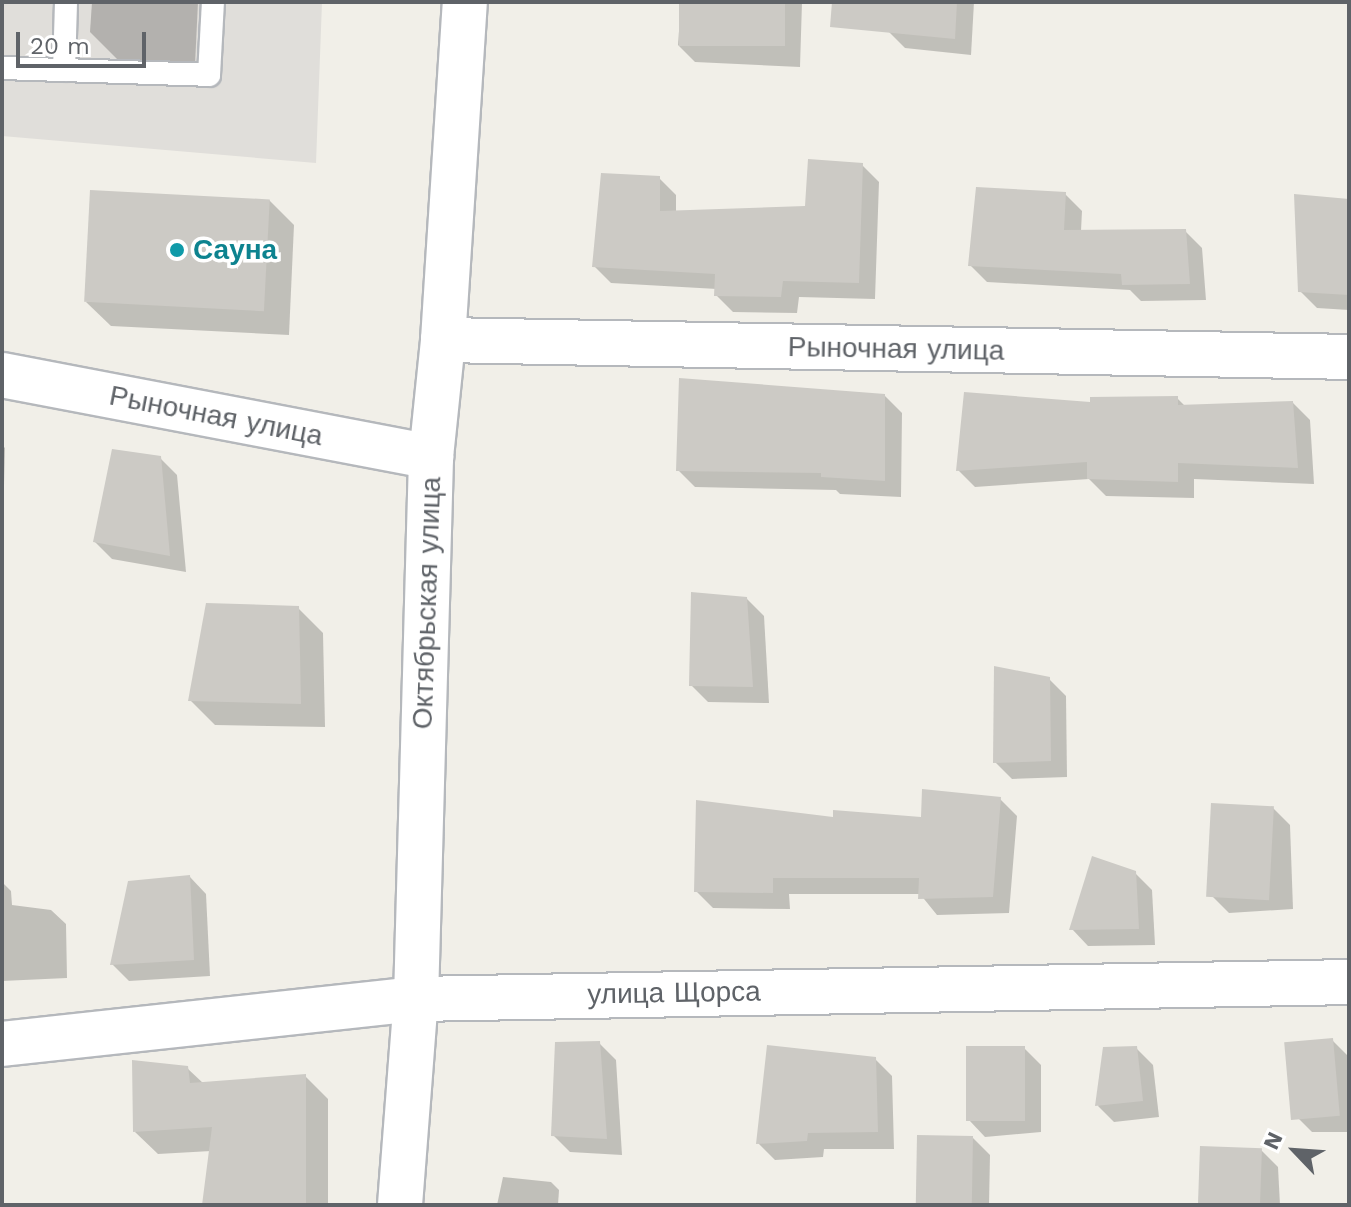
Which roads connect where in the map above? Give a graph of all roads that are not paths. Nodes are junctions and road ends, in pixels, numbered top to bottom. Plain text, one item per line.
1 (66, 2) edge
2 (213, 2) edge
3 (465, 2) edge
4 (2, 68) edge
5 (64, 70) junction
6 (443, 340) junction
7 (1349, 357) edge
8 (2, 375) edge
9 (431, 457) junction
10 (1349, 982) edge
11 (416, 999) junction
12 (2, 1044) edge
13 (400, 1205) edge

1 - 5 lane
2 - 5 lane
3 - 6 street, Октябрьская улица
4 - 5 lane
6 - 7 street, Рыночная улица
6 - 9 street, Октябрьская улица
8 - 9 street, Рыночная улица
9 - 11 street, Октябрьская улица
10 - 11 street, улица Щорса
11 - 12 street, улица Щорса
11 - 13 street, Октябрьская улица

